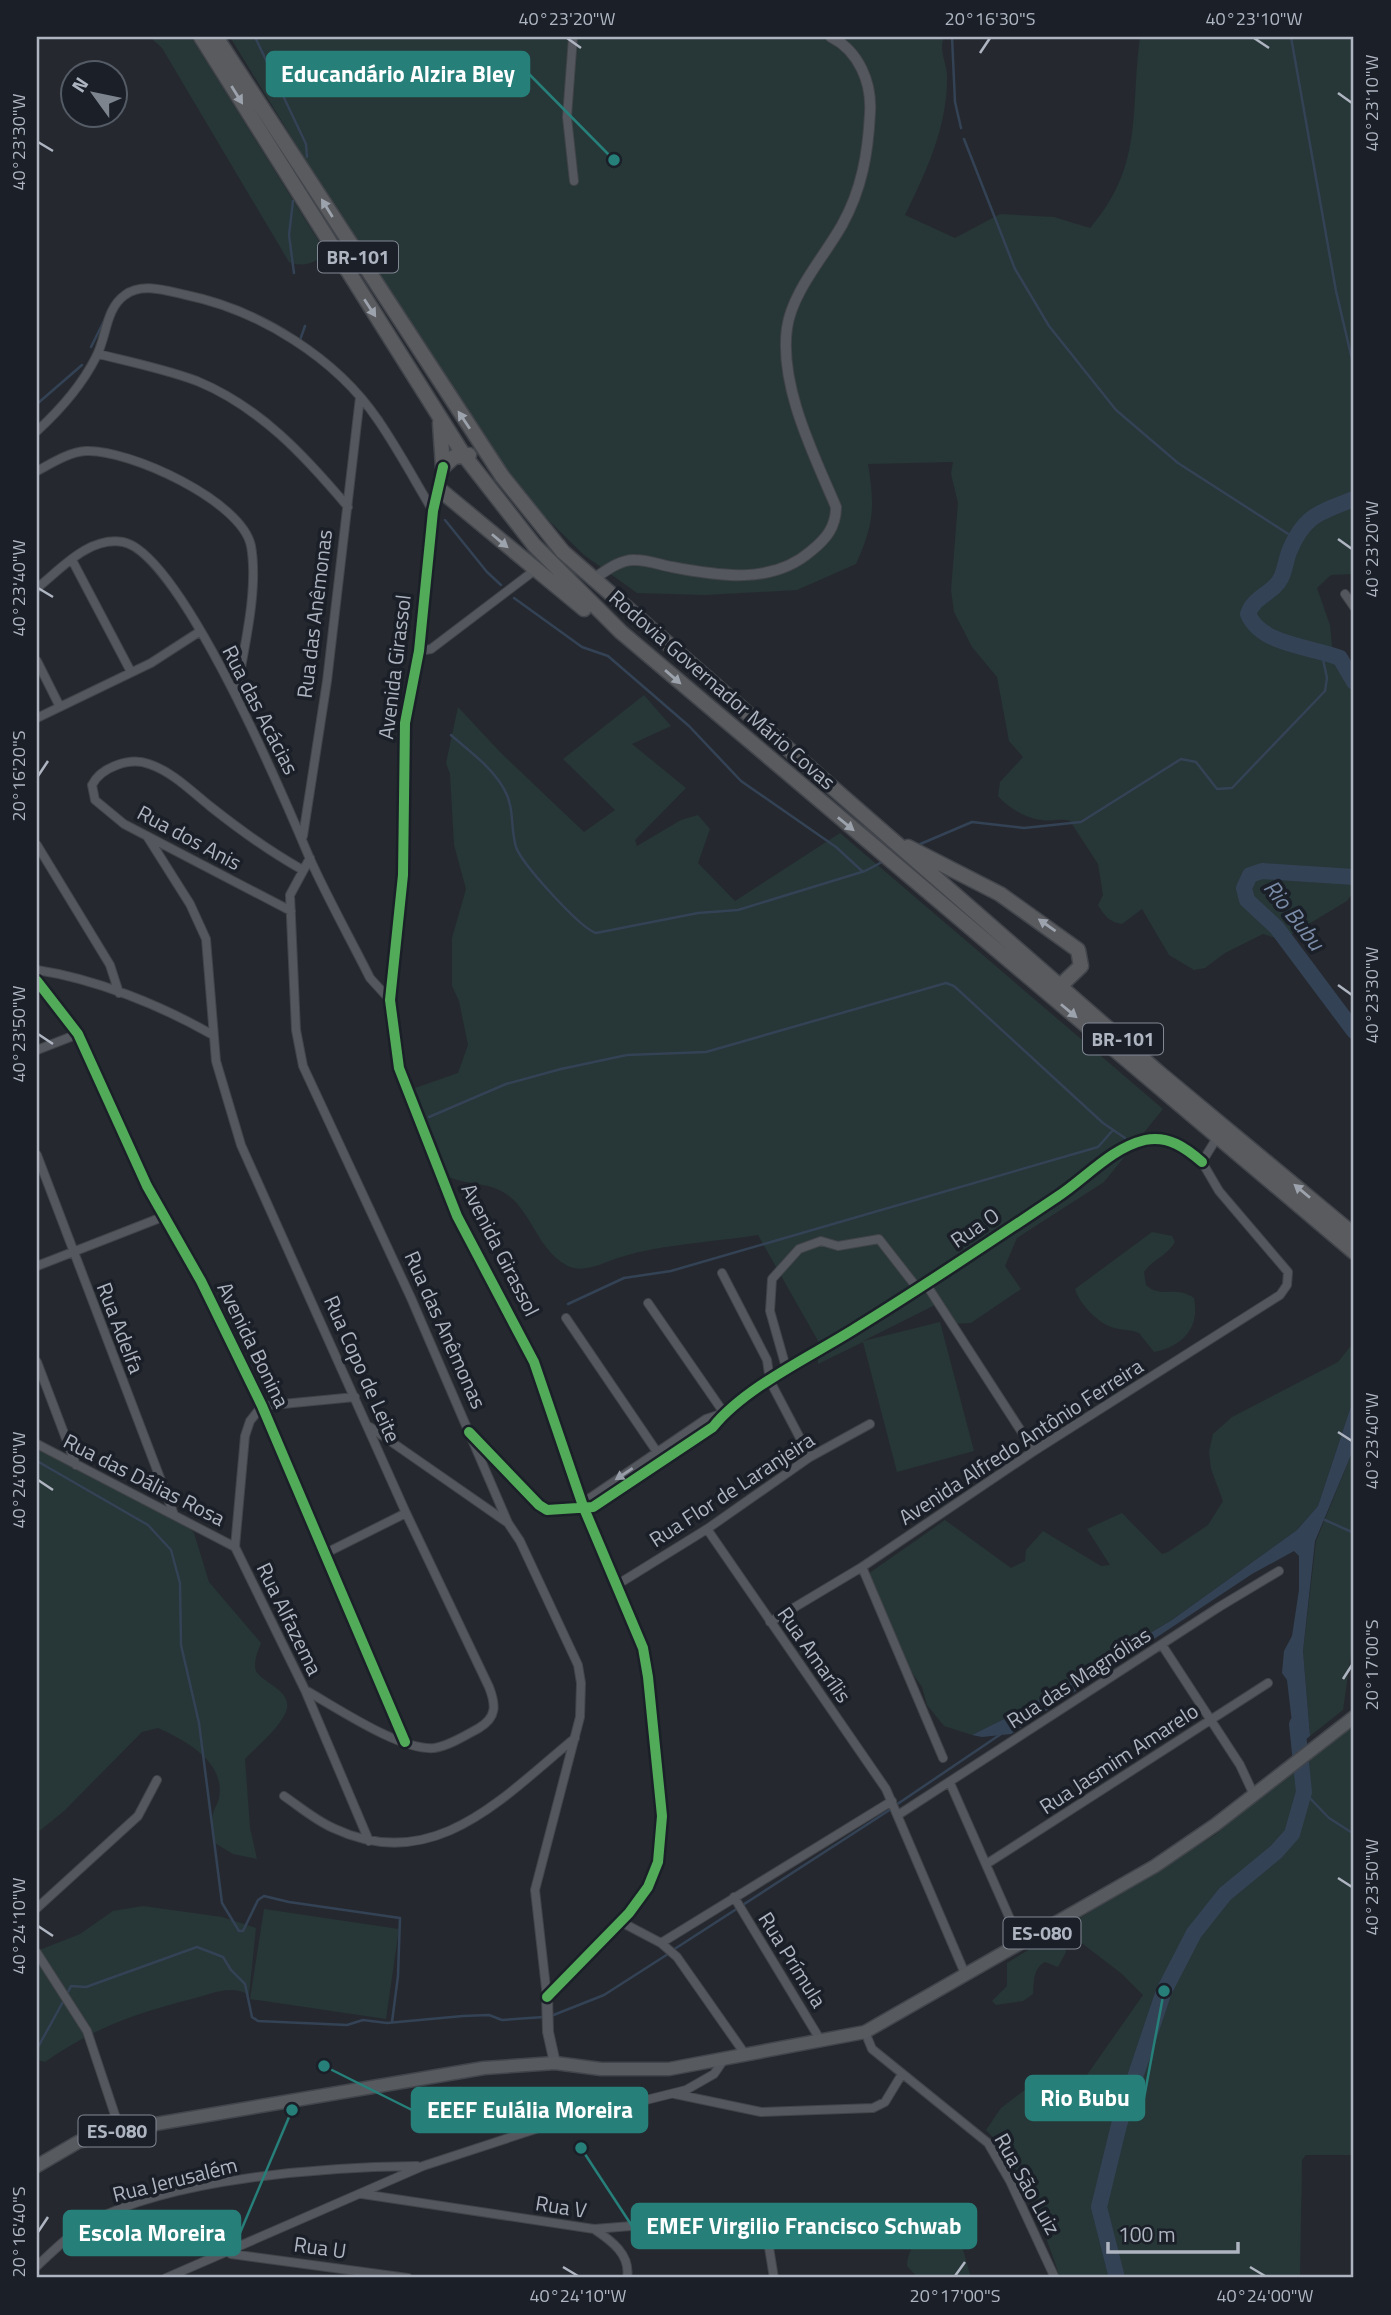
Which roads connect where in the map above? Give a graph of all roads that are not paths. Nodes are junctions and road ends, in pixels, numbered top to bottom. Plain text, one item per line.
1 (201, 37) edge
2 (216, 37) edge
3 (573, 37) edge
4 (831, 37) edge
5 (574, 181) dead end
6 (98, 354) junction
7 (360, 397) junction
8 (439, 416) junction
9 (37, 430) edge
10 (463, 454) junction
11 (443, 467) junction
12 (37, 471) edge
13 (439, 489) junction
14 (348, 507) junction
15 (433, 511) junction
16 (564, 552) junction
17 (72, 560) junction
18 (535, 570) junction
19 (592, 580) junction
20 (37, 588) edge
21 (1345, 593) dead end
22 (1354, 607) edge
23 (199, 632) junction
24 (621, 632) junction
25 (419, 651) junction
26 (37, 661) edge
27 (131, 672) junction
28 (236, 695) junction
29 (60, 707) junction
30 (37, 718) edge
31 (147, 836) junction
32 (303, 836) junction
33 (893, 841) junction
34 (37, 845) edge
35 (310, 858) junction
36 (301, 869) junction
37 (923, 888) junction
38 (291, 911) junction
39 (37, 970) edge
40 (37, 981) edge
41 (1063, 986) junction
42 (119, 993) junction
43 (390, 1000) junction
44 (78, 1034) junction
45 (212, 1034) junction
46 (37, 1050) edge
47 (1218, 1136) junction
48 (37, 1155) edge
49 (1202, 1162) junction
50 (165, 1216) junction
51 (1354, 1235) edge
52 (72, 1250) junction
53 (1354, 1252) edge
54 (37, 1266) edge
55 (722, 1273) dead end
56 (1287, 1285) joint
57 (922, 1287) junction
58 (648, 1303) dead end
59 (566, 1318) dead end
60 (37, 1362) edge
61 (788, 1371) junction
62 (770, 1381) junction
63 (355, 1397) junction
64 (262, 1406) junction
65 (724, 1413) junction
66 (870, 1424) dead end
67 (370, 1427) junction
68 (469, 1432) junction
69 (37, 1444) edge
70 (1034, 1451) junction
71 (657, 1452) junction
72 (810, 1457) junction
73 (76, 1465) junction
74 (583, 1506) junction
75 (173, 1512) junction
76 (406, 1513) junction
77 (508, 1523) junction
78 (707, 1529) junction
79 (235, 1547) junction
80 (326, 1553) junction
81 (862, 1567) junction
82 (1279, 1572) dead end
83 (615, 1586) junction
84 (770, 1622) junction
85 (1162, 1646) junction
86 (1268, 1683) dead end
87 (305, 1690) junction
88 (1354, 1708) edge
89 (1210, 1721) junction
90 (1349, 1721) edge
91 (575, 1738) junction
92 (405, 1742) junction
93 (943, 1758) dead end
94 (157, 1780) dead end
95 (950, 1783) junction
96 (1254, 1794) junction
97 (284, 1797) dead end
98 (895, 1808) junction
99 (369, 1841) junction
100 (988, 1863) junction
101 (735, 1900) junction
102 (37, 1908) edge
103 (621, 1922) junction
104 (1021, 1944) junction
105 (664, 1945) junction
106 (37, 1953) edge
107 (966, 1976) junction
108 (547, 1997) junction
109 (865, 2032) junction
110 (821, 2041) junction
111 (745, 2054) junction
112 (724, 2058) junction
113 (555, 2063) junction
114 (902, 2074) junction
115 (675, 2094) junction
116 (120, 2130) junction
117 (37, 2165) edge
118 (423, 2166) junction
119 (362, 2194) junction
120 (594, 2229) junction
121 (228, 2253) junction
122 (37, 2266) edge
123 (166, 2278) edge
124 (408, 2278) edge
125 (627, 2278) edge
126 (774, 2278) edge
127 (1055, 2278) edge

1 -> 8 highway, Rodovia Governador Mário Covas / BR-101
16 -> 2 highway, Rodovia Governador Mário Covas / BR-101
3 - 5 street
4 - 19 street
6 - 7 street
6 - 9 street
6 - 14 street
7 - 14 street, Rua das Anêmonas
7 - 15 street
8 - 10 highway, Rodovia Governador Mário Covas / BR-101
8 - 11 highway
10 - 11 highway
10 - 16 highway
10 - 24 highway, Rodovia Governador Mário Covas / BR-101
11 - 13 street, Avenida Girassol
12 - 28 street
13 - 15 street, Avenida Girassol
13 -> 18 highway
14 - 32 street, Rua das Anêmonas
15 - 25 street, Avenida Girassol
16 - 19 highway, Rodovia Governador Mário Covas / BR-101
17 - 20 street, Rua das Acácias
17 - 23 street, Rua das Acácias
17 - 27 street
18 - 24 highway
18 - 25 street
19 - 33 highway, Rodovia Governador Mário Covas / BR-101
21 - 22 street
23 - 27 street
23 - 28 street, Rua das Acácias
24 -> 37 highway, Rodovia Governador Mário Covas / BR-101
25 - 43 street, Avenida Girassol
26 - 29 street
27 - 29 street
28 - 32 street, Rua das Acácias
29 - 30 street
31 - 36 street, Rua dos Anis
31 - 38 street, Rua dos Anis
31 - 45 street, Rua Copo de Leite
32 - 35 street, Rua das Acácias
33 - 41 highway, Rodovia Governador Mário Covas / BR-101
41 -> 33 highway
34 - 42 street
35 - 36 street, Rua das Anêmonas
35 - 43 street, Rua das Acácias
36 - 38 street, Rua das Anêmonas
37 - 41 highway
37 -> 47 highway, Rodovia Governador Mário Covas / BR-101
38 - 68 street, Rua das Anêmonas
39 - 42 street
40 - 44 street, Avenida Bonina
51 -> 41 highway, Rodovia Governador Mário Covas / BR-101
42 - 45 street
43 - 74 street, Avenida Girassol
44 - 46 street
44 - 50 street, Avenida Bonina
45 - 63 street, Rua Copo de Leite
47 - 49 street
47 - 53 highway, Rodovia Governador Mário Covas / BR-101
48 - 52 street, Rua Adelfa
49 - 56 street, Rua O
49 - 57 street, Rua O
50 - 52 street
50 - 64 street, Avenida Bonina
52 - 54 street
52 - 75 street, Rua Adelfa
55 - 62 street
56 - 70 street, Avenida Alfredo Antônio Ferreira
57 - 61 street, Rua O
57 - 61 street
57 - 70 street
58 - 65 street
59 - 71 street
60 - 73 street
61 - 62 street, Rua O
62 - 65 street, Rua O
62 - 72 street
63 - 64 street
63 - 67 street, Rua Copo de Leite
64 - 79 street, Rua Alfazema
64 - 80 street, Avenida Bonina
65 - 71 street
65 - 74 street
66 - 72 street, Rua Flor de Laranjeira
67 - 76 street, Rua Copo de Leite
67 - 77 street
68 - 74 street
68 - 77 street, Rua das Anêmonas
69 - 73 street, Rua das Dálias Rosa
70 - 81 street, Avenida Alfredo Antônio Ferreira
71 -> 74 street
72 - 78 street, Rua Flor de Laranjeira
73 - 75 street, Rua das Dálias Rosa
74 - 83 street, Avenida Girassol
75 - 79 street, Rua das Dálias Rosa
76 - 80 street
76 - 92 street, Rua Copo de Leite
77 - 91 street, Rua das Anêmonas
78 - 83 street, Rua Flor de Laranjeira
78 - 84 street, Rua Amarílis
79 - 87 street, Rua Alfazema
80 - 92 street, Avenida Bonina
81 - 84 street, Avenida Alfredo Antônio Ferreira
81 - 93 street
82 - 85 street, Rua das Magnólias
83 - 103 street, Avenida Girassol
84 - 98 street, Rua Amarílis
85 - 89 street
85 - 95 street, Rua das Magnólias
86 - 89 street, Rua Jasmim Amarelo
87 - 92 street, Rua Copo de Leite
87 - 99 street, Rua Alfazema
88 - 90 street
89 - 96 street
89 - 100 street, Rua Jasmim Amarelo
90 - 96 main road, ES-080
91 - 99 street
91 - 108 street, Rua das Anêmonas
94 - 102 street
95 - 98 street, Rua das Magnólias
95 - 100 street
96 - 104 main road, ES-080
97 - 99 street
98 - 101 street, Rua das Magnólias
98 - 107 street, Rua Amarílis
100 - 104 street
101 - 105 street, Rua das Magnólias
101 - 110 street, Rua Prímula
103 - 105 street
103 - 108 street, Avenida Girassol
104 - 107 main road, ES-080
105 - 111 street
106 - 116 street
107 - 109 main road, ES-080
108 - 113 street, Rua das Anêmonas
109 - 110 main road, ES-080
109 - 114 street, Rua São Luiz
110 - 111 main road, ES-080
111 - 112 main road, ES-080
112 - 113 main road, ES-080
112 - 115 street
113 - 116 main road, ES-080
114 - 115 street
114 - 127 street, Rua São Luiz
115 - 118 street
116 - 117 main road, ES-080
118 - 119 street
118 - 122 street, Rua Jerusalém
119 - 120 street, Rua V
119 - 121 street
120 - 125 street
120 - 126 street, Rua V
121 - 123 street
121 - 124 street, Rua U

